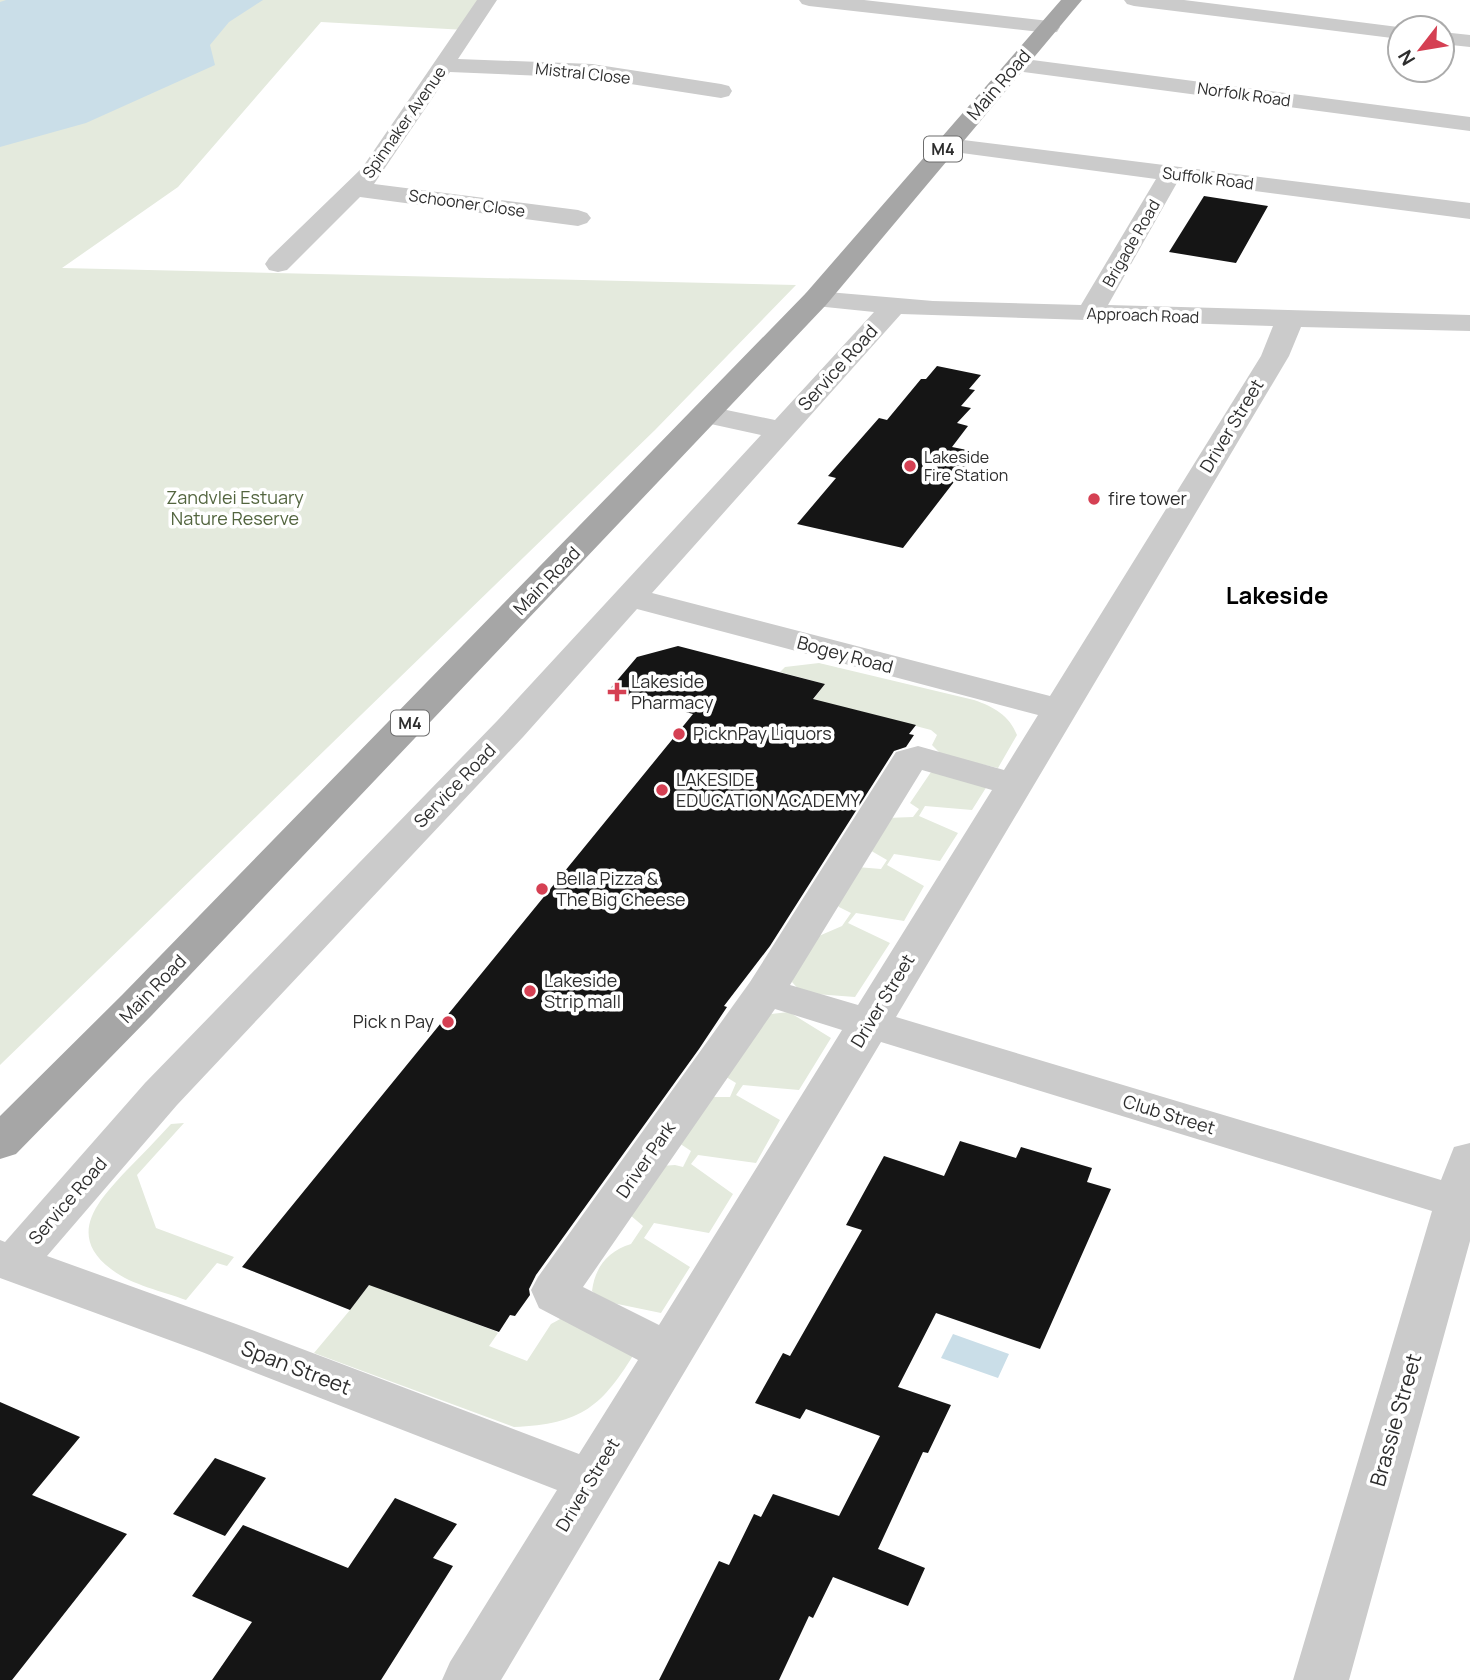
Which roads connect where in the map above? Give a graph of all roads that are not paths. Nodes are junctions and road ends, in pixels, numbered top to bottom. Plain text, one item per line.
1 (487, 0) edge
2 (809, 0) edge
3 (1072, 0) edge
4 (1134, 0) edge
5 (1049, 27) junction
6 (1386, 31) edge
7 (443, 65) junction
8 (1017, 65) junction
9 (721, 91) dead end
10 (1470, 124) edge
11 (947, 145) junction
12 (1171, 173) junction
13 (355, 189) junction
14 (1470, 211) edge
15 (578, 218) dead end
16 (278, 264) dead end
17 (816, 299) junction
18 (894, 306) junction
19 (1090, 313) junction
20 (1290, 319) junction
21 (1470, 323) edge
22 (707, 415) junction
23 (782, 430) junction
24 (630, 597) junction
25 (1059, 710) junction
26 (1015, 785) junction
27 (781, 997) junction
28 (868, 1024) junction
29 (0, 1143) edge
30 (1466, 1189) edge
31 (7, 1261) edge
32 (669, 1353) junction
33 (591, 1481) junction
34 (470, 1680) edge
35 (1321, 1680) edge

1 - 7 street, Spinnaker Avenue
2 - 5 street
3 - 5 main road, Main Road / M4
4 - 6 street
5 - 8 main road, Main Road / M4
7 - 9 street, Mistral Close
7 - 13 street, Spinnaker Avenue
8 - 10 street, Norfolk Road
8 - 11 main road, Main Road / M4
11 - 12 street, Suffolk Road
11 - 17 main road, Main Road / M4
12 - 14 street, Suffolk Road
12 - 19 street, Brigade Road
13 - 15 street, Schooner Close
13 - 16 street, Spinnaker Avenue
17 - 18 street, Approach Road
17 - 22 main road, Main Road / M4
18 - 19 street, Approach Road
18 - 23 street, Service Road
19 - 20 street, Approach Road
20 - 21 street, Approach Road
20 - 25 street, Driver Street
22 - 23 street
22 - 29 main road, Main Road / M4
23 - 24 street, Service Road
24 - 25 street, Bogey Road
24 - 31 street, Service Road
25 - 26 street, Driver Street
26 - 27 street, Driver Park
26 - 28 street, Driver Street
27 - 28 street, Club Street
27 - 32 street, Driver Park
28 - 30 street, Club Street
28 - 32 street, Driver Street
30 - 35 street, Brassie Street
31 - 33 street, Span Street
32 - 33 street, Driver Street
33 - 34 street, Driver Street

